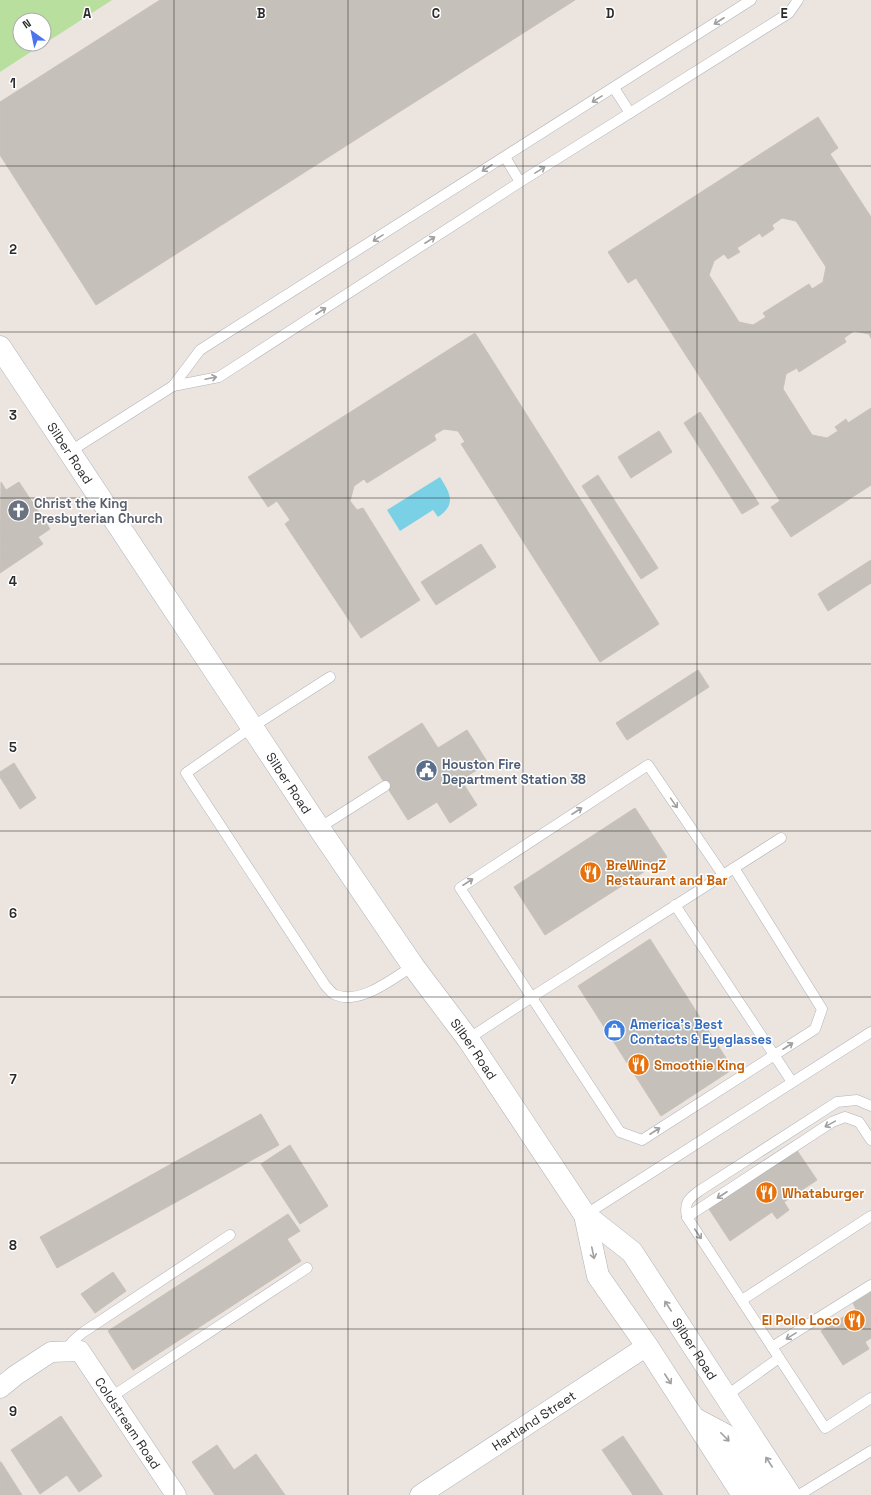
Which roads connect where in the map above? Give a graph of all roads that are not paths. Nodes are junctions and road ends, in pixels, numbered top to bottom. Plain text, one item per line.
1 (751, 0) edge
2 (798, 0) edge
3 (614, 88) junction
4 (630, 113) junction
5 (505, 157) junction
6 (520, 182) junction
7 (0, 347) edge
8 (173, 386) junction
9 (70, 452) junction
10 (330, 677) dead end
11 (252, 727) junction
12 (386, 786) dead end
13 (319, 828) junction
14 (781, 838) dead end
15 (734, 868) junction
16 (723, 874) junction
17 (675, 906) junction
18 (413, 966) junction
19 (532, 997) junction
20 (871, 1032) edge
21 (468, 1039) junction
22 (774, 1055) junction
23 (792, 1082) junction
24 (871, 1106) edge
25 (871, 1140) edge
26 (585, 1215) junction
27 (871, 1216) edge
28 (687, 1217) junction
29 (230, 1235) dead end
30 (307, 1268) dead end
31 (871, 1285) edge
32 (742, 1300) junction
33 (647, 1346) junction
34 (772, 1347) junction
35 (72, 1352) junction
36 (779, 1358) junction
37 (0, 1388) edge
38 (726, 1396) junction
39 (111, 1397) junction
40 (871, 1398) edge
41 (692, 1417) junction
42 (871, 1451) edge
43 (176, 1495) edge
44 (420, 1495) edge
45 (743, 1495) edge
46 (767, 1495) edge
47 (790, 1495) edge
48 (799, 1495) edge

1 -> 3 lane
2 - 4 lane
3 - 4 lane
3 -> 5 lane
6 -> 4 lane
5 - 6 lane
5 -> 8 lane
8 -> 6 lane
7 - 9 street, Silber Road
8 - 9 lane
9 - 11 street, Silber Road
10 - 11 lane
11 - 13 street, Silber Road
11 - 18 lane
12 - 13 lane
13 - 18 street, Silber Road
14 - 15 lane
15 - 16 lane
22 -> 15 lane
16 - 17 lane
19 -> 16 lane
17 - 19 lane
17 - 22 lane
18 - 21 street, Silber Road
19 - 21 lane
19 -> 22 lane
20 - 23 lane
21 - 26 street, Silber Road
22 - 23 lane
23 - 26 lane
24 - 28 lane
25 -> 28 lane
26 -> 33 street, Silber Road
38 -> 26 street, Silber Road
27 - 32 lane
28 -> 32 lane
29 - 35 lane
30 - 39 lane
31 -> 34 lane
32 - 34 lane
33 -> 41 street, Silber Road
33 - 44 street, Hartland Street
34 - 36 lane
35 - 37 street
35 - 39 street, Coldstream Road
36 - 38 lane
36 - 40 lane
47 -> 38 street, Silber Road
39 - 43 street, Coldstream Road
41 - 45 street, Silber Road
41 -> 46 street
42 - 48 lane

